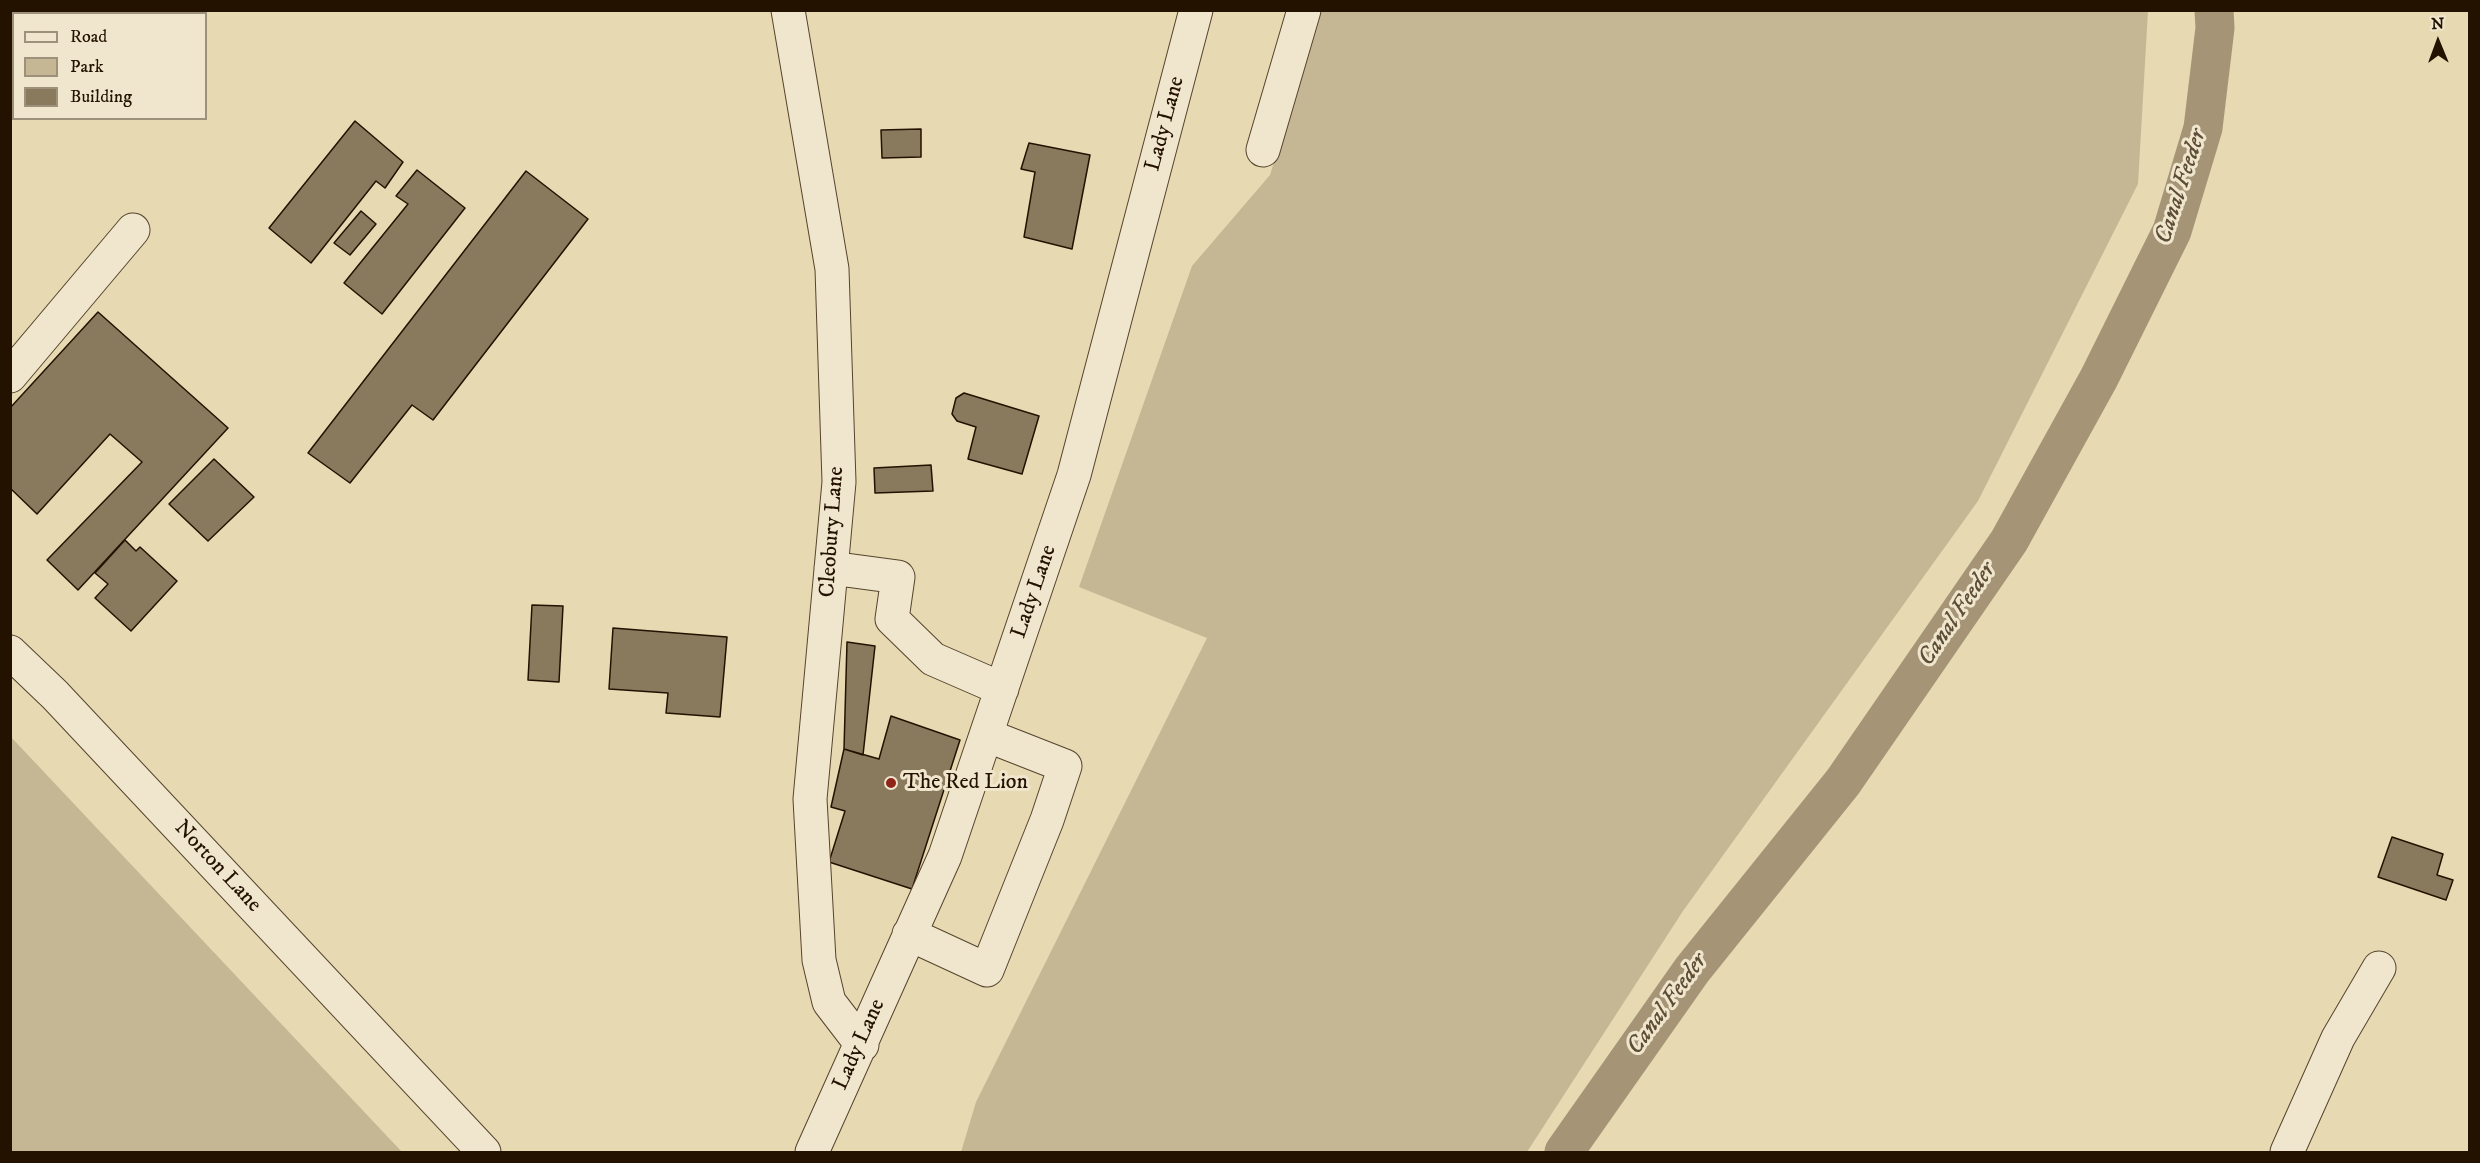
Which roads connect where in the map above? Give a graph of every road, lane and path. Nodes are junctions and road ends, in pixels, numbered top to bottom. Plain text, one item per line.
1 (788, 10) edge
2 (1196, 10) edge
3 (1304, 10) edge
4 (1263, 150) dead end
5 (133, 230) dead end
6 (10, 376) edge
7 (831, 568) junction
8 (10, 652) edge
9 (1002, 689) junction
10 (986, 735) junction
11 (909, 934) junction
12 (2379, 968) dead end
13 (862, 1045) junction
14 (484, 1152) edge
15 (812, 1152) edge
16 (2288, 1152) edge

1 - 7 street, Cleobury Lane
2 - 9 street, Lady Lane
3 - 4 street
5 - 6 street
7 - 9 street
7 - 13 street, Cleobury Lane
8 - 14 street, Norton Lane
9 - 10 street, Lady Lane
10 - 11 street, Lady Lane
10 - 11 street
11 - 13 street, Lady Lane
12 - 16 street
13 - 15 street, Lady Lane

